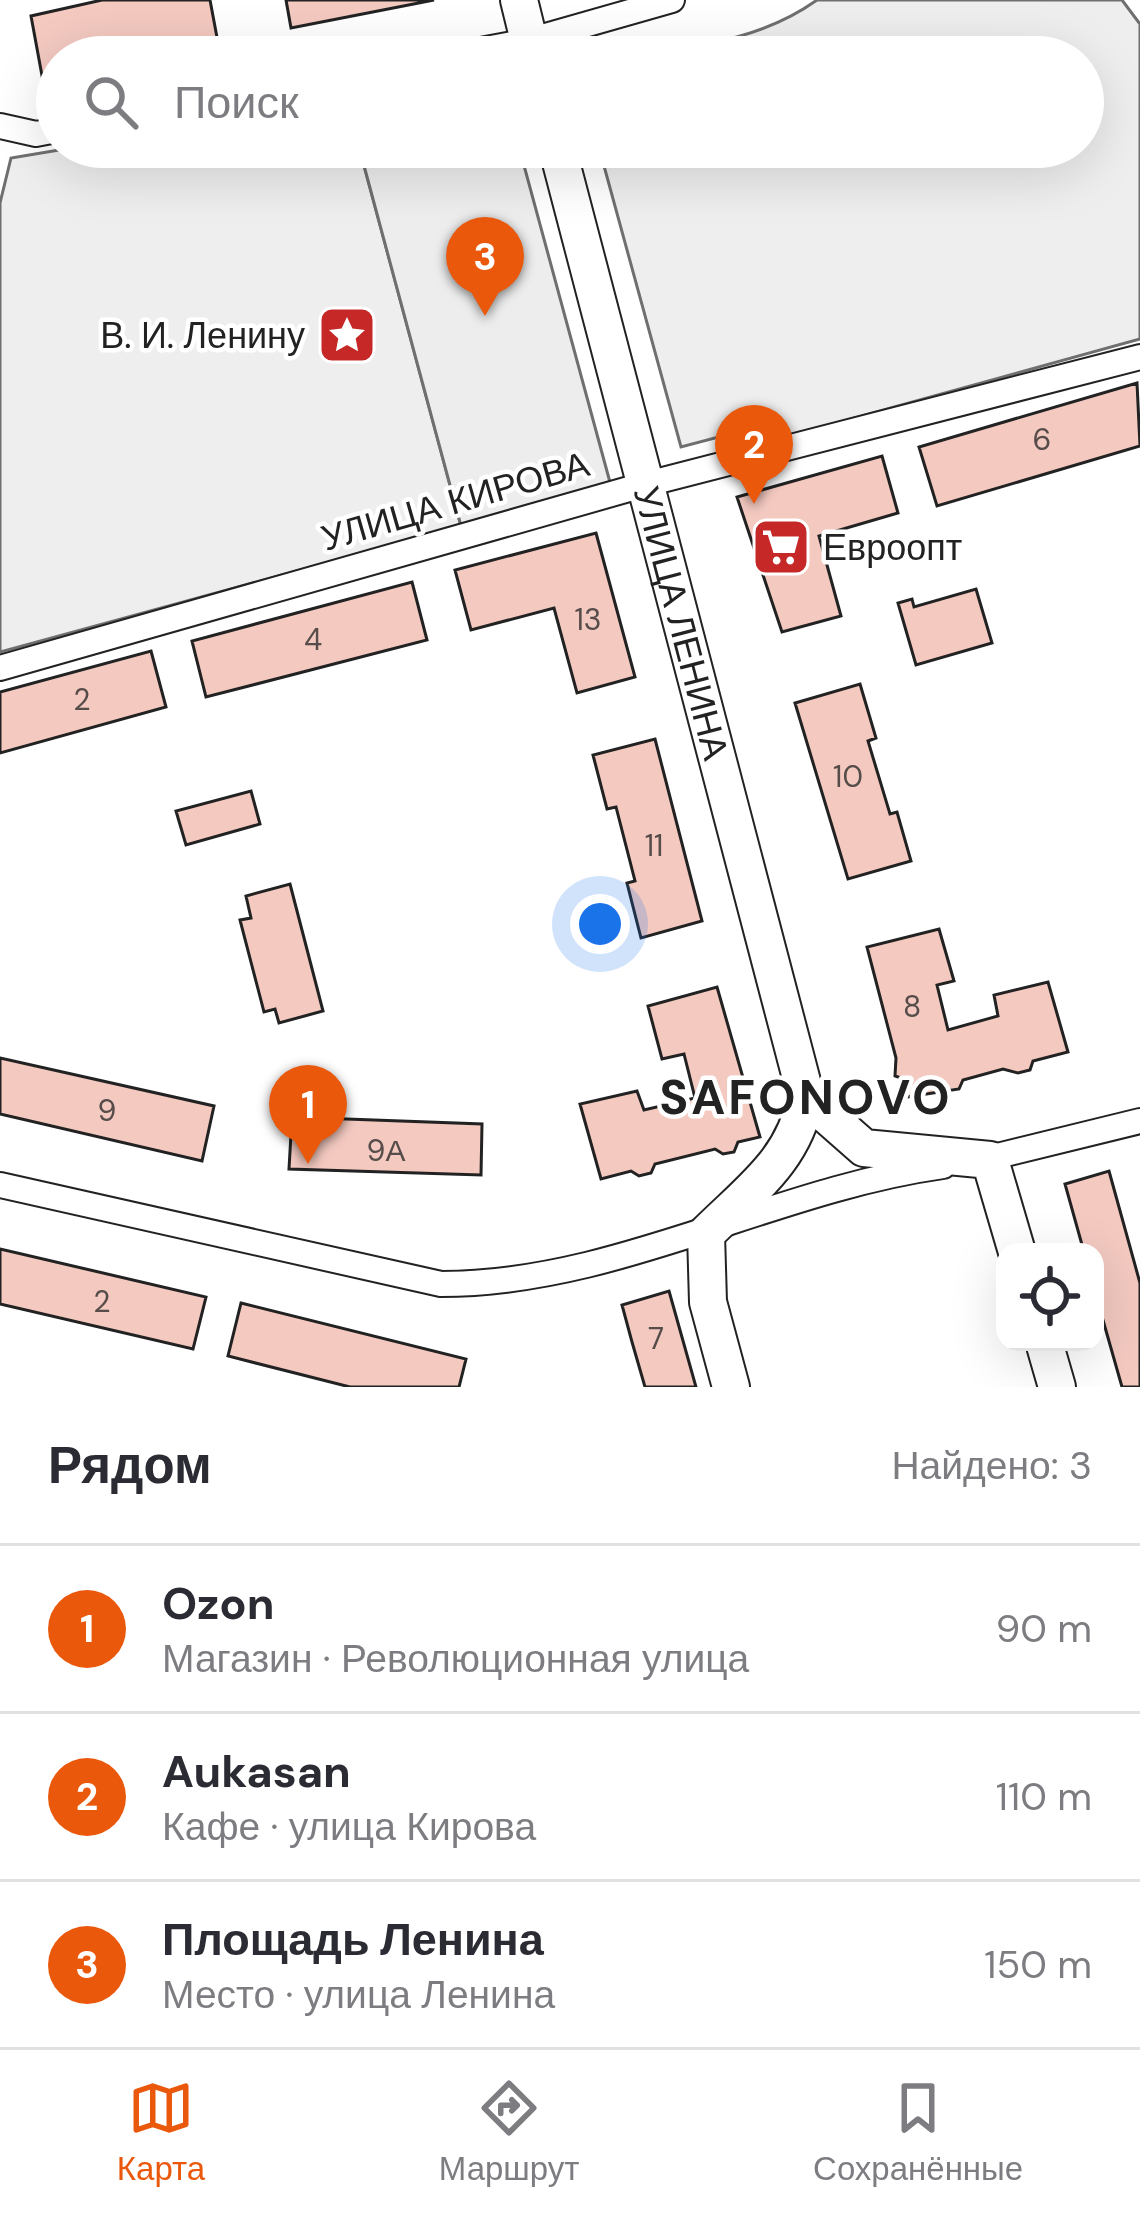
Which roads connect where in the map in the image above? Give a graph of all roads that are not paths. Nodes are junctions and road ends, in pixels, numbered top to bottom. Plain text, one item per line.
1 (519, 0) edge
2 (672, 0) edge
3 (528, 36) edge
4 (568, 36) edge
5 (0, 126) edge
6 (36, 134) edge
7 (562, 168) edge
8 (1140, 357) edge
9 (643, 485) junction
10 (0, 668) edge
11 (806, 1097) junction
12 (1140, 1121) edge
13 (990, 1160) junction
14 (0, 1185) edge
15 (706, 1234) junction
16 (1015, 1243) edge
17 (1047, 1351) edge
18 (731, 1387) edge
19 (1057, 1387) edge

1 - 3 main road
2 - 4 street
5 - 6 street
7 - 9 main road, УЛИЦА ЛЕНИНА
8 - 9 street, УЛИЦА КИРОВА
9 - 10 street, УЛИЦА КИРОВА
9 - 11 main road, УЛИЦА ЛЕНИНА
11 - 13 main road
11 - 15 main road
12 - 13 street
13 - 15 street
13 - 16 main road
14 - 15 street
15 - 18 main road
17 - 19 main road

